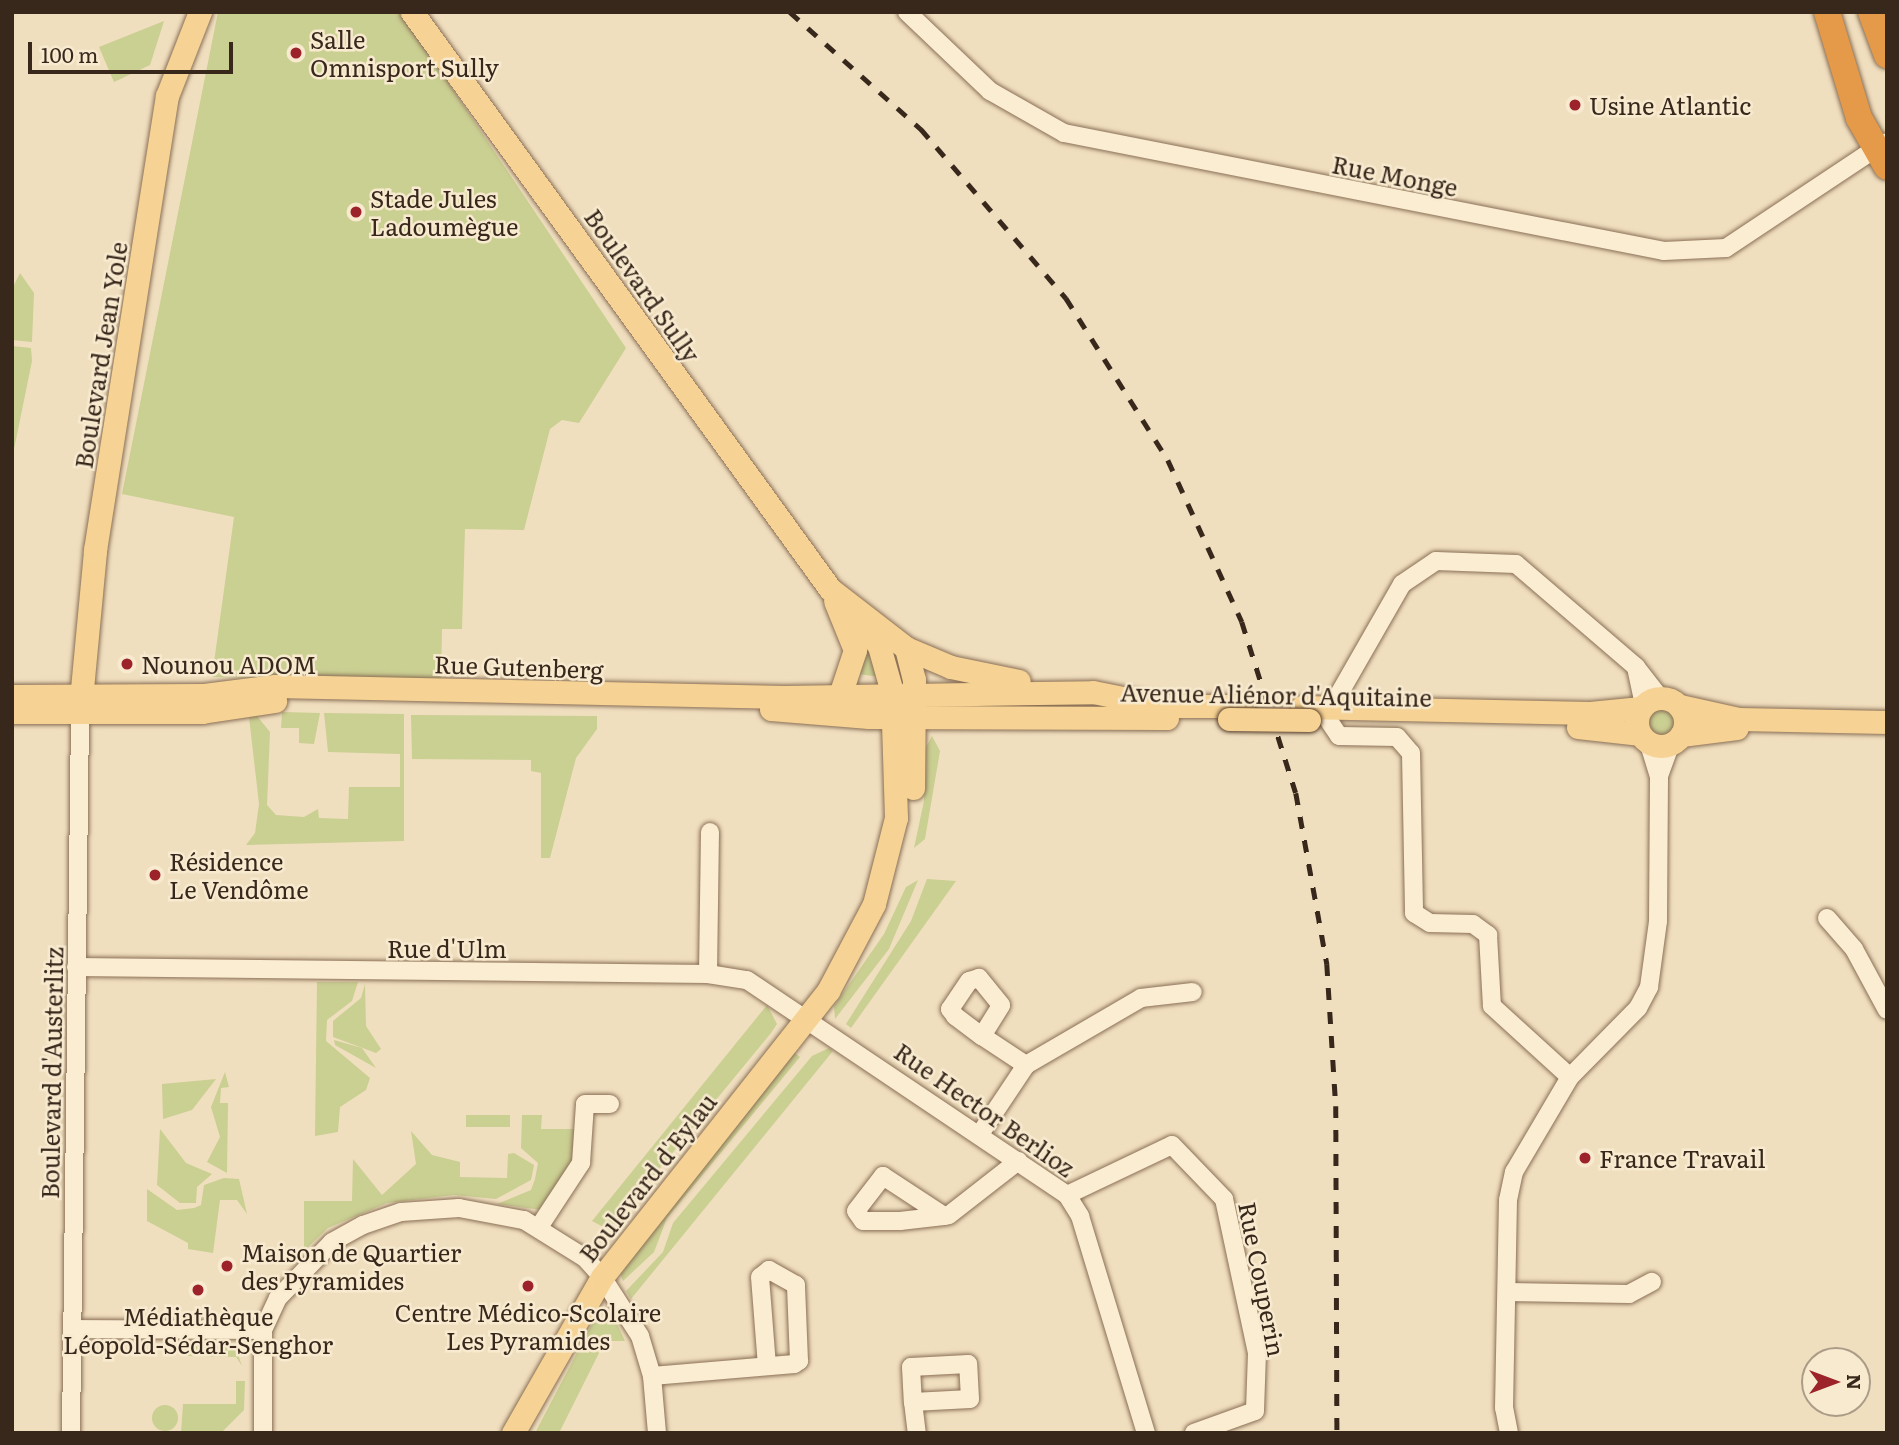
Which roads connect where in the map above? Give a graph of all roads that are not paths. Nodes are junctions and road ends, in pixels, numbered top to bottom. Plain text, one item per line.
1 (200, 12) edge
2 (412, 12) edge
3 (906, 12) edge
4 (1827, 12) edge
5 (1871, 12) edge
6 (1887, 55) edge
7 (1883, 153) edge
8 (830, 589) junction
9 (850, 608) junction
10 (906, 648) junction
11 (841, 692) junction
12 (1093, 692) junction
13 (12, 695) edge
14 (1133, 700) junction
15 (902, 703) junction
16 (1656, 704) junction
17 (80, 705) junction
18 (12, 712) edge
19 (1236, 712) junction
20 (939, 713) junction
21 (1318, 714) junction
22 (1887, 722) edge
23 (1887, 731) edge
24 (1660, 740) junction
25 (913, 788) junction
26 (710, 832) dead end
27 (1827, 918) dead end
28 (76, 967) junction
29 (844, 967) junction
30 (708, 974) junction
31 (1193, 992) dead end
32 (1887, 1010) edge
33 (806, 1017) junction
34 (982, 1036) dead end
35 (1026, 1065) junction
36 (1570, 1077) junction
37 (610, 1104) dead end
38 (980, 1134) junction
39 (1018, 1161) junction
40 (1067, 1195) junction
41 (944, 1216) dead end
42 (539, 1227) junction
43 (602, 1277) junction
44 (1652, 1282) dead end
45 (1507, 1292) junction
46 (72, 1329) junction
47 (263, 1330) junction
48 (767, 1366) junction
49 (652, 1376) junction
50 (913, 1402) dead end
51 (71, 1433) edge
52 (263, 1433) edge
53 (513, 1433) edge
54 (657, 1433) edge
55 (917, 1433) edge
56 (1146, 1433) edge
57 (1194, 1433) edge
58 (1509, 1433) edge

1 - 17 main road, Boulevard Jean Yole
2 - 8 main road, Boulevard Sully
3 - 7 street, Rue Monge
4 - 7 highway
5 - 6 highway
8 - 9 main road, Boulevard Sully
8 - 11 main road, Boulevard Sully
9 - 10 main road, Boulevard Sully
9 - 15 main road, Boulevard Sully
10 - 12 main road, Avenue Aliénor d'Aquitaine
10 - 15 main road
11 - 15 main road, Rue Gutenberg
11 - 17 main road, Rue Gutenberg
12 - 14 main road, Avenue Aliénor d'Aquitaine
12 - 15 main road, Avenue Aliénor d'Aquitaine
13 - 17 main road, Rue Gutenberg
14 - 15 main road, Avenue Aliénor d'Aquitaine
14 - 19 main road, Avenue Aliénor d'Aquitaine
15 - 17 main road, Rue Gutenberg
15 - 20 main road, Avenue Aliénor d'Aquitaine
15 - 25 main road, Boulevard d'Eylau
15 - 29 main road, Boulevard d'Eylau
16 - 21 main road, Avenue Aliénor d'Aquitaine
16 - 21 street
16 - 22 main road, Avenue Aliénor d'Aquitaine
16 - 24 main road
16 - 24 main road
17 - 18 main road, Rue Gutenberg
17 - 28 street, Boulevard d'Austerlitz
19 - 20 main road, Avenue Aliénor d'Aquitaine
19 - 21 main road, Avenue Aliénor d'Aquitaine
20 - 25 main road, Boulevard d'Eylau
21 - 24 main road, Avenue Aliénor d'Aquitaine
21 - 36 street
23 - 24 main road, Avenue Aliénor d'Aquitaine
24 - 36 street
25 - 29 main road, Boulevard d'Eylau
26 - 30 street
27 - 32 street
28 - 30 street, Rue d'Ulm
28 - 46 street, Boulevard d'Austerlitz
29 - 33 main road, Boulevard d'Eylau
30 - 33 street, Rue d'Ulm
31 - 35 street
33 - 38 street, Rue Hector Berlioz
33 - 43 main road, Boulevard d'Eylau
34 - 35 street
35 - 38 street
36 - 45 street
37 - 42 street
38 - 39 street, Rue Hector Berlioz
39 - 40 street, Rue Hector Berlioz
39 - 41 street
40 - 56 street, Rue Hector Berlioz
40 - 57 street, Rue Couperin
42 - 43 street
42 - 47 street
43 - 49 street
43 - 53 main road, Boulevard d'Eylau
44 - 45 street
45 - 58 street
46 - 47 street
46 - 51 street, Boulevard d'Austerlitz
47 - 52 street
48 - 48 street
48 - 49 street
49 - 54 street
50 - 55 street

